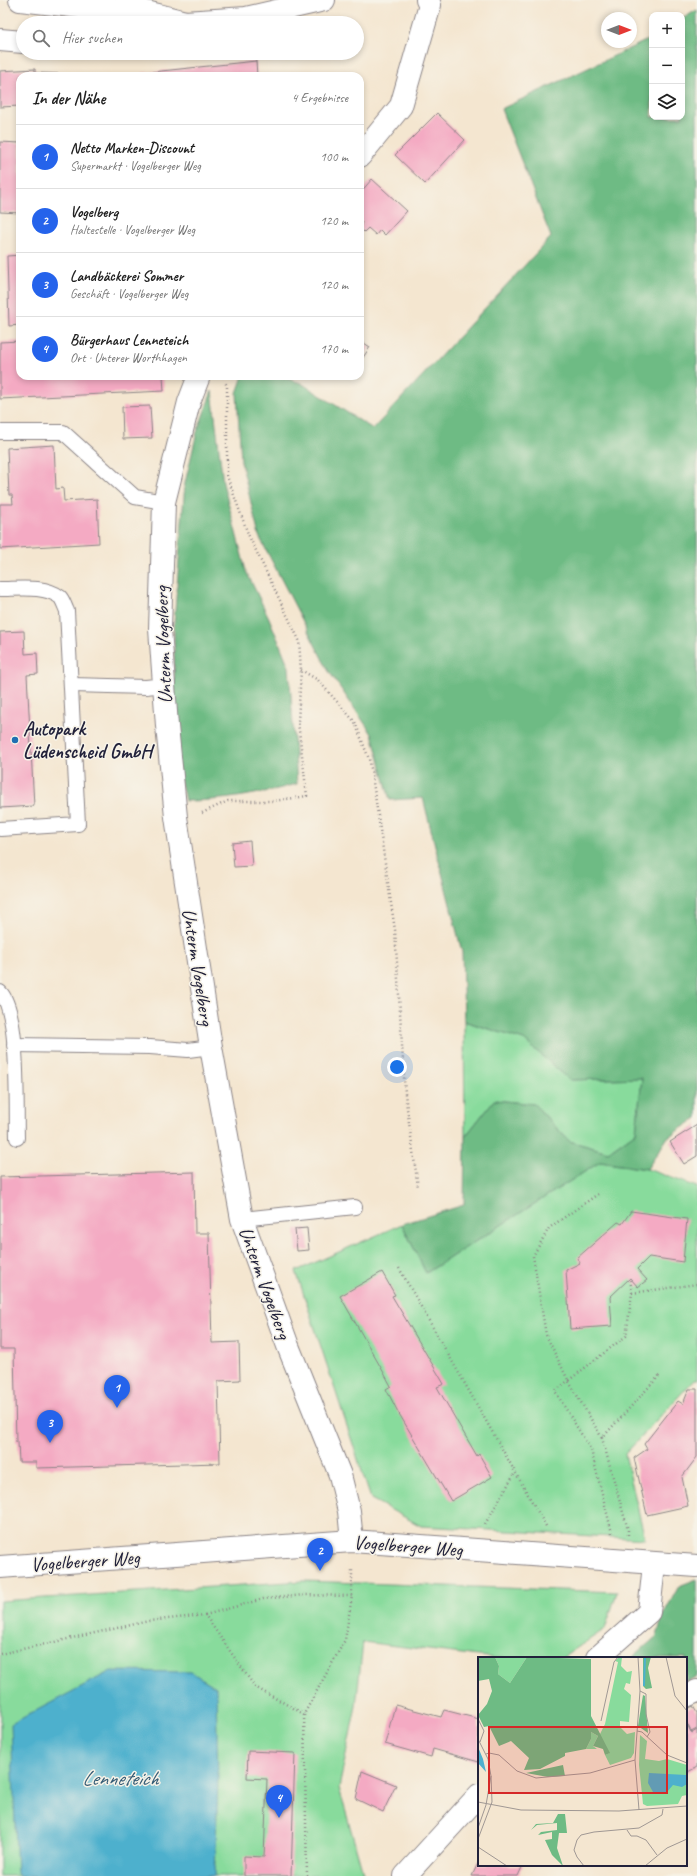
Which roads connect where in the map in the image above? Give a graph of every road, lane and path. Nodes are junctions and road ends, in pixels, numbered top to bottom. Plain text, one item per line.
1 (20, 0) edge
2 (324, 0) edge
3 (427, 0) edge
4 (161, 16) edge
5 (255, 16) edge
6 (0, 40) edge
7 (16, 41) edge
8 (364, 151) edge
9 (197, 380) edge
10 (224, 380) edge
11 (0, 432) edge
12 (164, 502) junction
13 (0, 589) edge
14 (300, 670) junction
15 (72, 685) junction
16 (164, 685) junction
17 (176, 817) junction
18 (0, 829) edge
19 (0, 992) edge
20 (14, 1045) junction
21 (210, 1046) junction
22 (17, 1138) dead end
23 (418, 1187) dead end
24 (598, 1194) dead end
25 (355, 1207) dead end
26 (242, 1219) junction
27 (399, 1268) dead end
28 (630, 1278) dead end
29 (697, 1284) edge
30 (632, 1292) junction
31 (660, 1375) dead end
32 (568, 1380) junction
33 (602, 1438) junction
34 (515, 1473) junction
35 (352, 1541) junction
36 (469, 1550) junction
37 (563, 1558) junction
38 (620, 1562) junction
39 (654, 1564) junction
40 (697, 1566) edge
41 (0, 1567) edge
42 (352, 1596) junction
43 (205, 1615) junction
44 (0, 1654) edge
45 (598, 1657) edge
46 (697, 1691) edge
47 (687, 1696) edge
48 (304, 1714) junction
49 (478, 1796) edge
50 (307, 1876) edge
51 (405, 1876) edge

1 - 4 street
2 - 5 street
3 - 8 street
6 - 7 street
9 - 12 street, Unterm Vogelberg
10 - 14 path
11 - 12 lane
12 - 16 street, Unterm Vogelberg
13 - 15 lane
14 - 17 path
14 - 23 path
15 - 16 lane
15 - 18 lane
16 - 17 street, Unterm Vogelberg
17 - 21 street, Unterm Vogelberg
19 - 20 lane
20 - 21 lane
20 - 22 lane
21 - 26 street, Unterm Vogelberg
24 - 32 path
25 - 26 lane
26 - 35 street, Unterm Vogelberg
27 - 34 path
28 - 30 path
29 - 30 path
30 - 32 path
31 - 33 path
32 - 33 path
32 - 38 path
33 - 38 path
34 - 36 path
34 - 37 path
35 - 36 street, Vogelberger Weg
35 - 41 street, Vogelberger Weg
35 - 42 path
36 - 37 street, Vogelberger Weg
37 - 38 street, Vogelberger Weg
38 - 39 street, Vogelberger Weg
39 - 40 street, Vogelberger Weg
39 - 45 street
42 - 43 path
42 - 48 path
43 - 44 path
43 - 48 path
46 - 47 street
48 - 50 path
49 - 51 street

